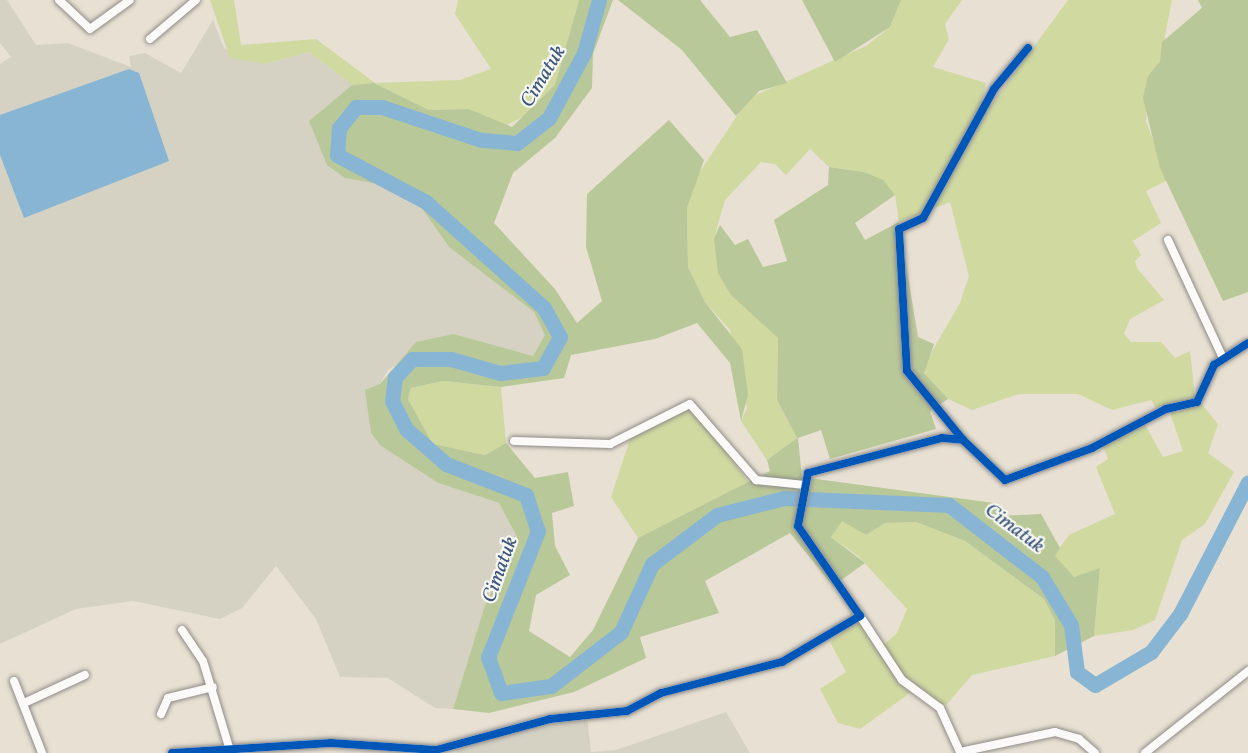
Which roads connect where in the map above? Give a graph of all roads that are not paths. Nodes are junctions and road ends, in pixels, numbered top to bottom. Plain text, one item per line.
1 (60, 0) edge
2 (130, 0) edge
3 (196, 0) edge
4 (150, 39) dead end
5 (1028, 48) dead end
6 (1168, 240) dead end
7 (1248, 343) edge
8 (1223, 358) junction
9 (963, 440) junction
10 (514, 441) dead end
11 (804, 487) junction
12 (860, 616) junction
13 (182, 630) dead end
14 (1248, 671) edge
15 (86, 675) dead end
16 (14, 681) dead end
17 (213, 687) junction
18 (24, 703) junction
19 (161, 714) dead end
20 (229, 747) junction
21 (42, 753) edge
22 (172, 753) edge
23 (966, 753) edge
24 (1095, 753) edge
25 (1145, 753) edge

1 - 2 street
3 - 4 street
5 - 9 street
6 - 8 street
7 - 8 street
8 - 9 street
9 - 11 street
10 - 11 street
11 - 12 street
12 - 20 street
12 - 23 street
13 - 17 street
14 - 25 street
15 - 18 street
16 - 18 street
17 - 19 street
17 - 20 street
18 - 21 street
20 - 22 street
23 - 24 street

